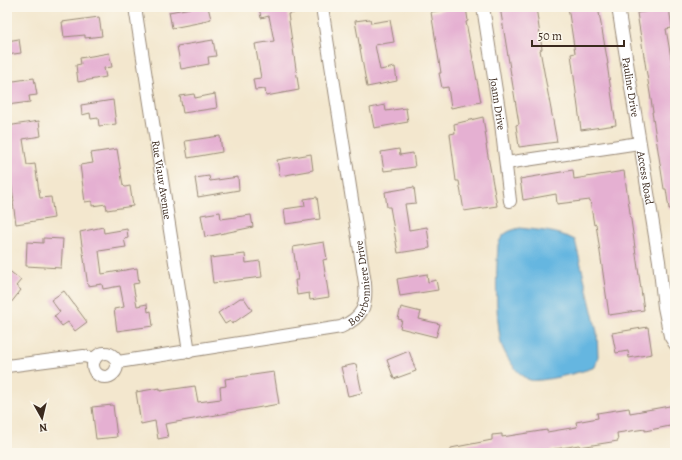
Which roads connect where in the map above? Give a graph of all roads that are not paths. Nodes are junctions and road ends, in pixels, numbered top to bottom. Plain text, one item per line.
1 (135, 7) edge
2 (322, 7) edge
3 (483, 7) edge
4 (618, 7) edge
5 (639, 143) junction
6 (506, 163) junction
7 (510, 201) dead end
8 (675, 344) edge
9 (189, 352) junction
10 (94, 358) junction
11 (118, 362) junction
12 (7, 366) edge

1 - 9 street, Rue Viauv Avenue
2 - 9 street, Bourbonniere Drive
3 - 6 street, Joann Drive
4 - 5 street, Pauline Drive
5 - 6 street, Access Road
5 - 8 street, Access Road
6 - 7 street, Joann Drive
9 - 11 street, Bourbonniere Drive
10 - 11 street
10 - 11 street
10 - 12 street

